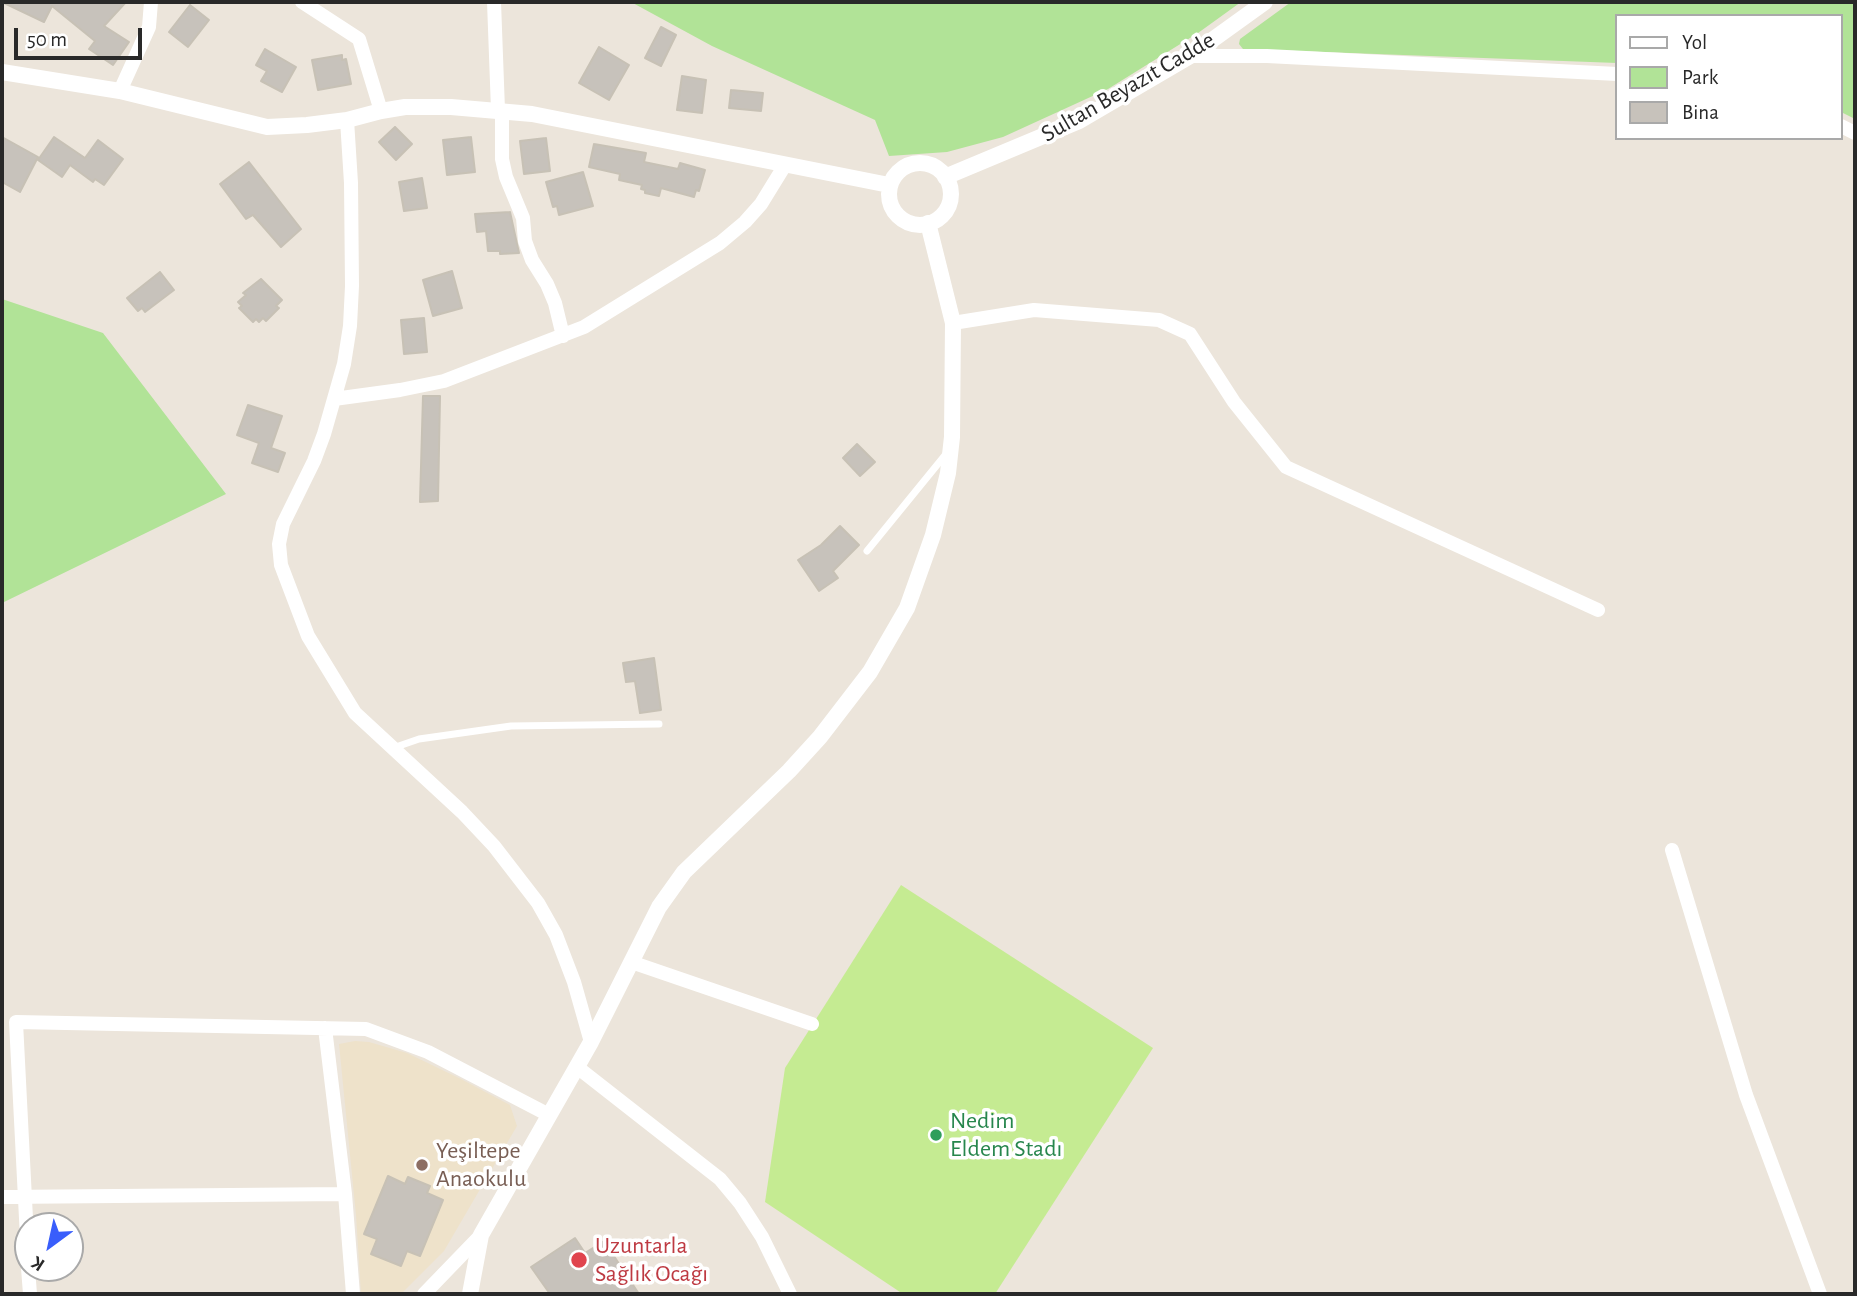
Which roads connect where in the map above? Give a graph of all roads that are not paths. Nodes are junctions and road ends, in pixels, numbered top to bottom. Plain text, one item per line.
1 (302, 2) edge
2 (494, 2) edge
3 (1265, 2) edge
4 (154, 4) edge
5 (1190, 57) junction
6 (2, 72) edge
7 (1616, 74) edge
8 (120, 91) junction
9 (381, 111) junction
10 (500, 111) junction
11 (347, 120) junction
12 (785, 165) junction
13 (945, 177) junction
14 (889, 185) junction
15 (928, 223) junction
16 (953, 323) junction
17 (563, 335) junction
18 (334, 399) junction
19 (951, 448) junction
20 (867, 551) dead end
21 (1598, 611) dead end
22 (659, 724) dead end
23 (393, 748) junction
24 (1672, 850) dead end
25 (631, 962) junction
26 (9, 1021) edge
27 (812, 1024) dead end
28 (325, 1028) junction
29 (591, 1042) junction
30 (577, 1067) junction
31 (549, 1115) junction
32 (345, 1194) junction
33 (2, 1197) edge
34 (25, 1197) junction
35 (26, 1212) edge
36 (481, 1235) junction
37 (353, 1294) edge
38 (427, 1294) edge
39 (470, 1294) edge
40 (790, 1294) edge
41 (1820, 1294) edge

1 - 9 street
2 - 10 street
3 - 5 street, Sultan Beyazıt Cadde
4 - 8 street
5 - 7 street
5 - 13 street, Sultan Beyazıt Cadde
6 - 8 street
8 - 11 street
9 - 10 street
9 - 11 street
10 - 12 street
10 - 17 street
11 - 18 street
12 - 14 street
12 - 17 street
13 - 14 street
13 - 15 street
14 - 15 street
15 - 16 street
16 - 19 street
16 - 21 street
17 - 18 street
18 - 23 street
19 - 20 lane
19 - 25 street
22 - 23 lane
23 - 29 street
24 - 41 street
25 - 27 street
25 - 29 street
26 - 28 street
26 - 34 street
28 - 31 street
28 - 32 street
29 - 30 street
30 - 31 street
30 - 40 street
31 - 36 street
32 - 34 street
32 - 37 street
33 - 34 street
34 - 35 street
36 - 38 street
36 - 39 street

